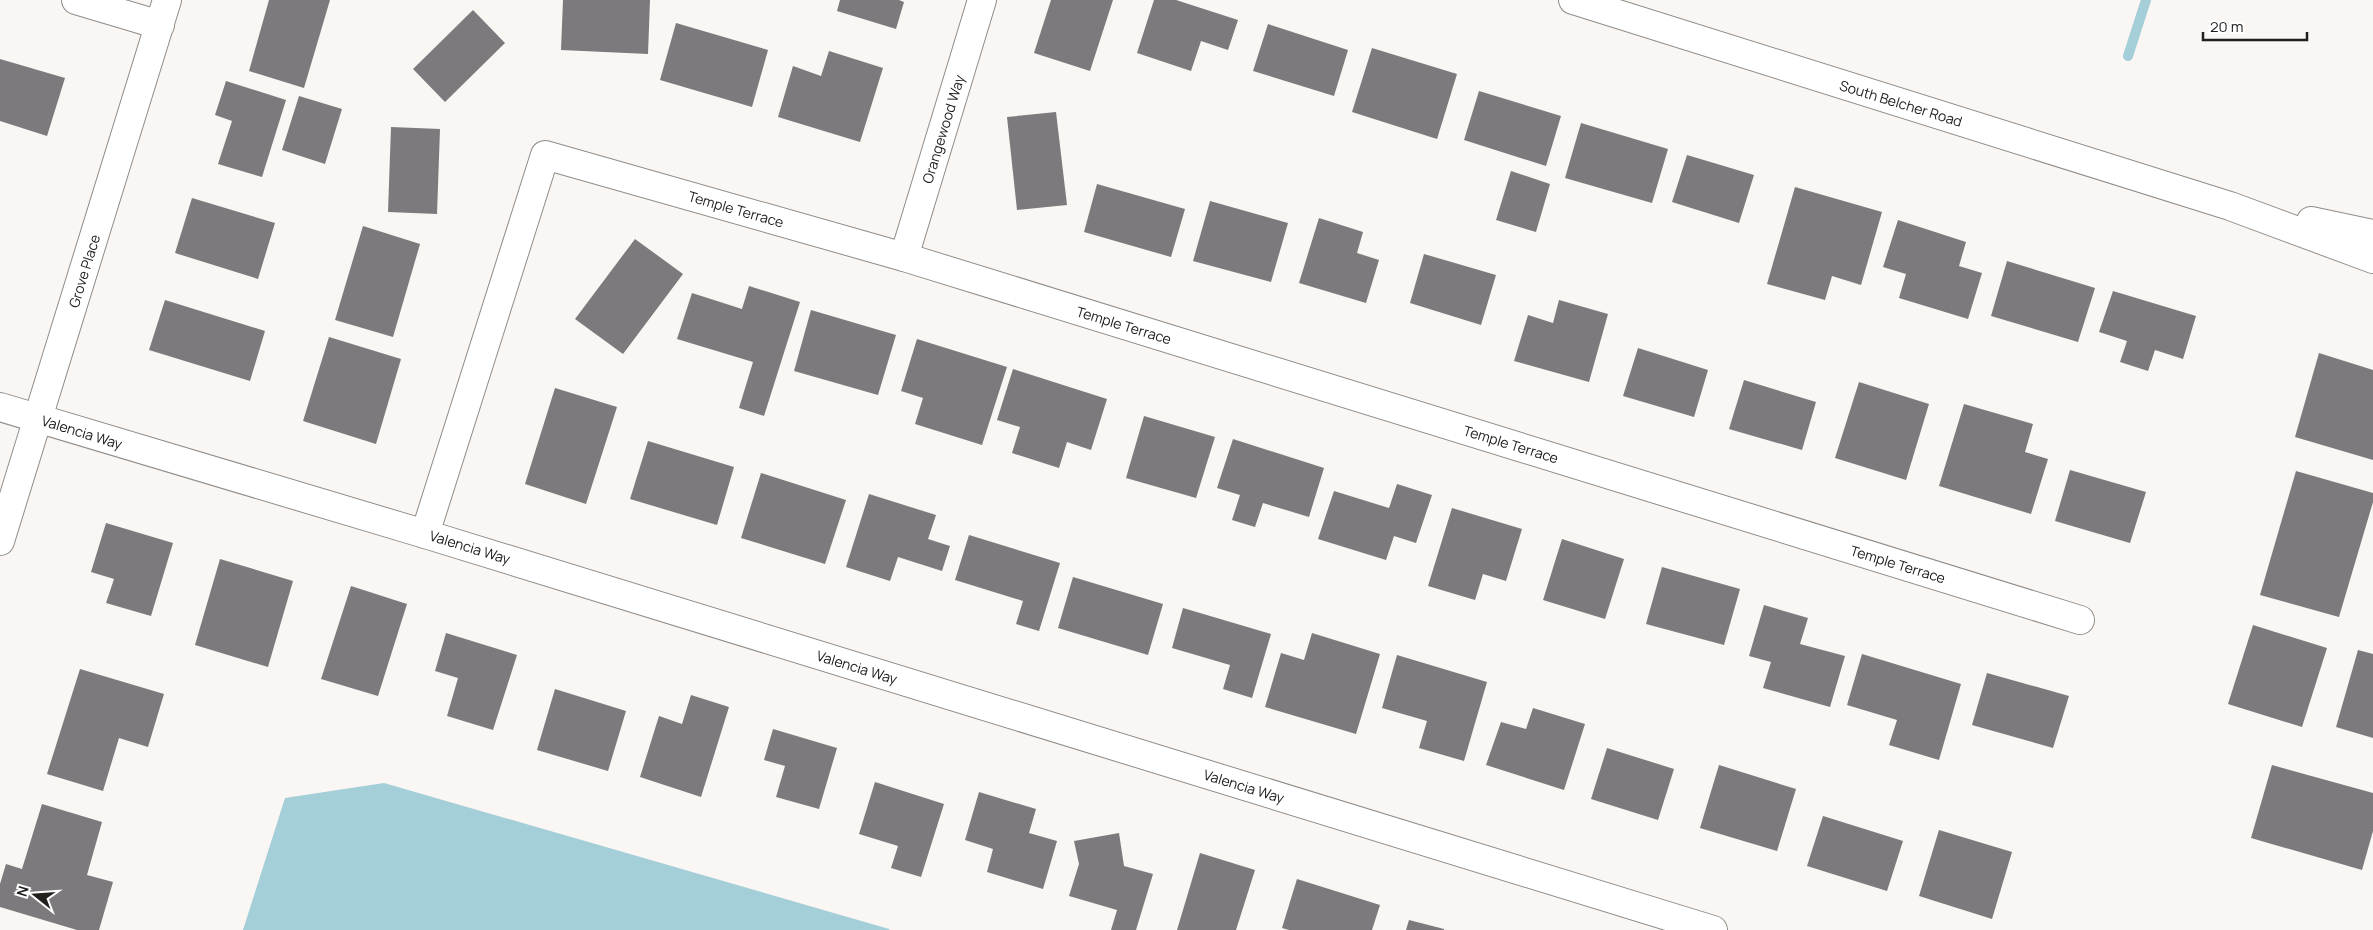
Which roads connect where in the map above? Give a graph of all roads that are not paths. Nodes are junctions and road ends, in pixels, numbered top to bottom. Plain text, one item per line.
1 (76, 0) edge
2 (982, 0) edge
3 (1576, 0) edge
4 (164, 13) edge
5 (2230, 206) junction
6 (2373, 234) edge
7 (904, 257) junction
8 (2373, 259) edge
9 (0, 407) edge
10 (39, 419) junction
11 (425, 534) junction
12 (0, 542) edge
13 (2080, 620) dead end
14 (1713, 930) edge

1 - 4 street
2 - 7 street, Orangewood Way
3 - 5 street, South Belcher Road
4 - 10 street, Grove Place
5 - 6 street, South Belcher Road
5 - 8 street, South Belcher Road
7 - 11 street, Temple Terrace
7 - 13 street, Temple Terrace
9 - 10 street, Valencia Way
10 - 11 street, Valencia Way
10 - 12 street, Grove Place
11 - 14 street, Valencia Way

